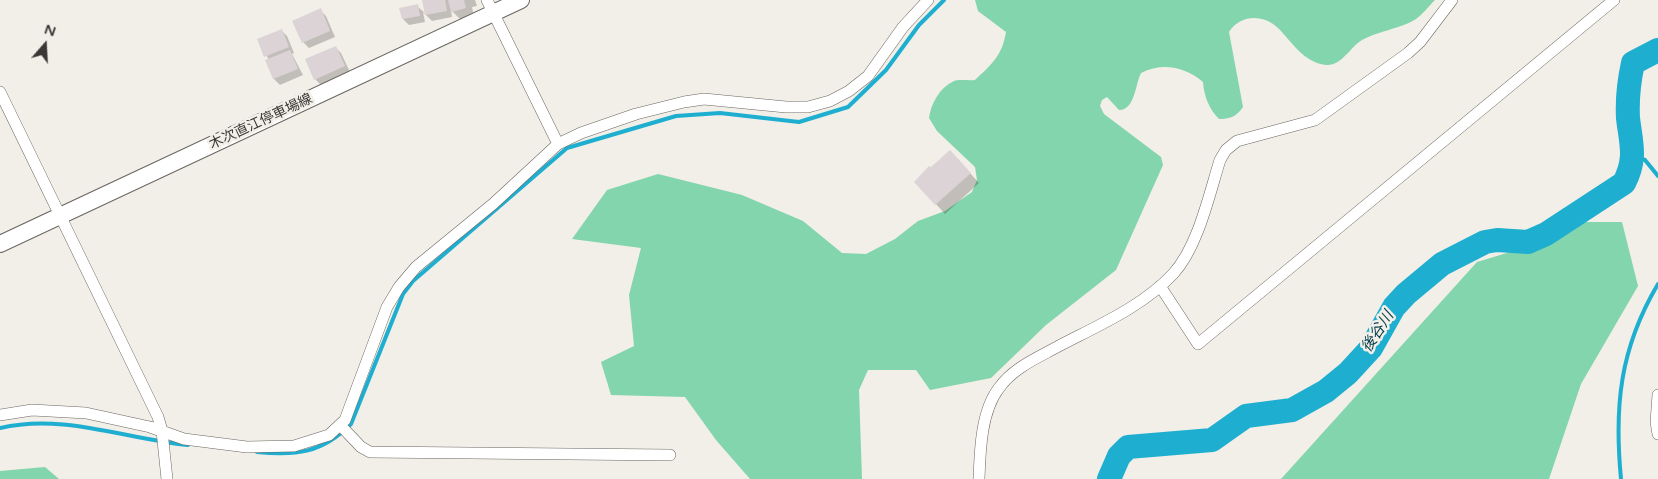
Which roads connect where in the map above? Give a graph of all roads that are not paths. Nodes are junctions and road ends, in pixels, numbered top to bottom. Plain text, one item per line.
1 (521, 0) edge
2 (928, 0) edge
3 (1452, 0) edge
4 (1614, 0) edge
5 (490, 7) edge
6 (0, 92) edge
7 (558, 144) junction
8 (60, 216) junction
9 (0, 244) edge
10 (1160, 286) junction
11 (1658, 395) edge
12 (0, 415) edge
13 (341, 426) junction
14 (162, 431) junction
15 (1658, 434) edge
16 (670, 455) dead end
17 (167, 479) edge
18 (979, 479) edge

1 - 5 main road, 木次直江停車場線
2 - 7 street
3 - 10 street
4 - 10 street
5 - 7 street
5 - 8 main road, 木次直江停車場線
6 - 8 street
7 - 13 street
8 - 9 main road, 木次直江停車場線
8 - 14 street
10 - 18 street
11 - 15 street
12 - 14 street
13 - 14 street
13 - 16 street
14 - 17 street

